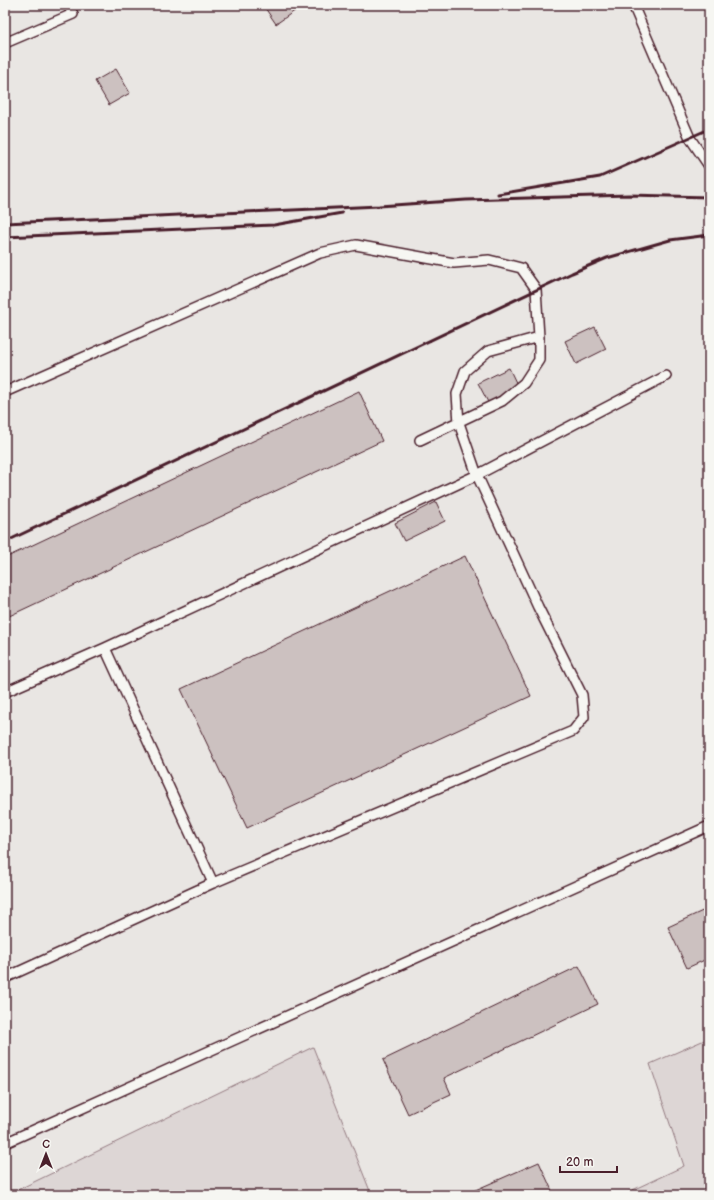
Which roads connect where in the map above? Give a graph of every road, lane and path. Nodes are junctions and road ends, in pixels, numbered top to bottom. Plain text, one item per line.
1 (68, 5) edge
2 (633, 5) edge
3 (5, 43) edge
4 (709, 166) edge
5 (539, 337) junction
6 (666, 376) dead end
7 (5, 392) edge
8 (459, 423) junction
9 (420, 440) dead end
10 (477, 475) junction
11 (105, 648) junction
12 (5, 692) edge
13 (709, 826) edge
14 (213, 883) junction
15 (5, 978) edge
16 (5, 1143) edge

1 - 3 lane
2 - 4 lane
5 - 7 lane
5 - 8 lane
5 - 8 lane
6 - 10 lane
8 - 9 lane
8 - 10 lane
10 - 11 lane
10 - 14 lane
11 - 12 lane
11 - 14 lane
13 - 16 lane
14 - 15 lane

